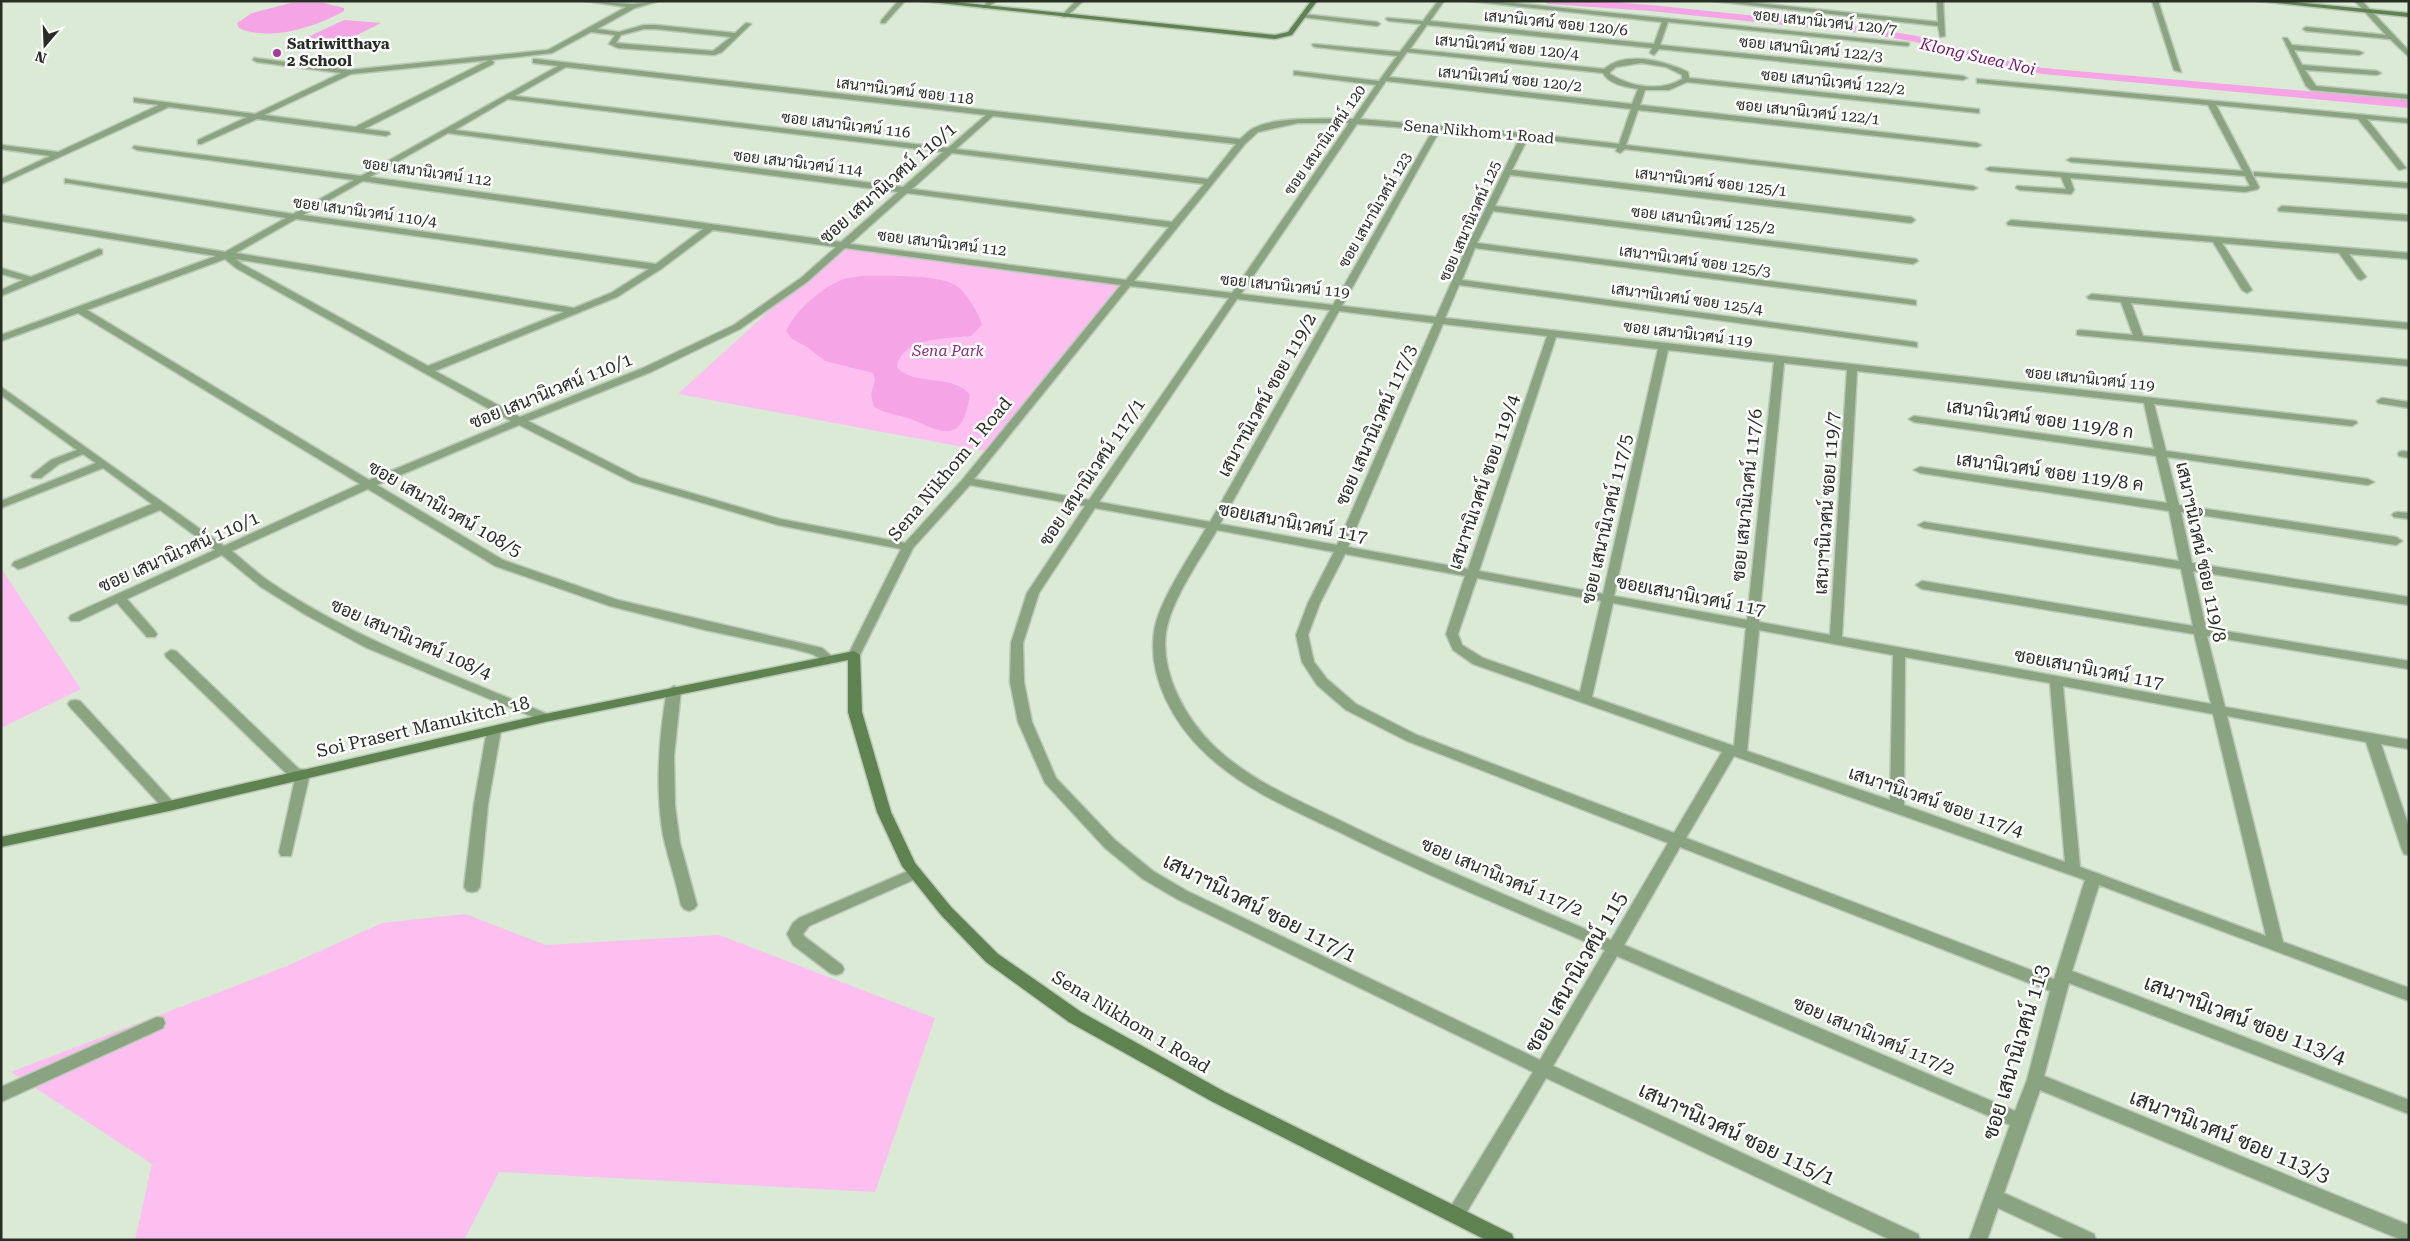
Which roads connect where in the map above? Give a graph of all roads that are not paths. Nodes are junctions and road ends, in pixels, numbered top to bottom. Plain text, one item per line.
1 (588, 1) edge
2 (656, 1) edge
3 (902, 1) edge
4 (924, 1) edge
5 (993, 1) edge
6 (1080, 1) edge
7 (1314, 1) edge
8 (1441, 1) edge
9 (1472, 1) edge
10 (1716, 1) edge
11 (1940, 1) edge
12 (2155, 1) edge
13 (2260, 1) edge
14 (2358, 1) edge
15 (2278, 2) edge
16 (621, 3) edge
17 (634, 6) junction
18 (984, 8) junction
19 (2366, 11) junction
20 (2409, 14) edge
21 (1064, 16) junction
22 (1303, 16) junction
23 (1388, 20) dead end
24 (1666, 20) junction
25 (883, 22) dead end
26 (1424, 23) junction
27 (748, 24) dead end
28 (1377, 24) dead end
29 (1941, 24) junction
30 (2306, 29) dead end
31 (592, 30) junction
32 (619, 34) junction
33 (736, 35) junction
34 (1942, 36) dead end
35 (2390, 36) junction
36 (2285, 40) dead end
37 (1908, 44) dead end
38 (1315, 45) dead end
39 (1656, 47) junction
40 (2289, 47) junction
41 (1403, 52) junction
42 (2359, 52) dead end
43 (2409, 55) edge
44 (496, 58) junction
45 (257, 60) dead end
46 (536, 61) dead end
47 (1651, 62) junction
48 (564, 65) junction
49 (2300, 67) junction
50 (2178, 70) dead end
51 (1606, 71) junction
52 (349, 72) junction
53 (1297, 74) dead end
54 (2377, 74) dead end
55 (1963, 78) dead end
56 (1686, 80) junction
57 (1382, 81) junction
58 (1980, 81) dead end
59 (1642, 88) junction
60 (507, 97) junction
61 (2409, 97) edge
62 (137, 100) dead end
63 (2211, 103) junction
64 (168, 104) junction
65 (1635, 107) junction
66 (1976, 111) dead end
67 (254, 115) junction
68 (990, 115) junction
69 (2360, 116) junction
70 (2409, 121) edge
71 (1353, 123) junction
72 (356, 130) junction
73 (1437, 130) junction
74 (447, 131) junction
75 (386, 134) dead end
76 (1524, 137) junction
77 (200, 142) dead end
78 (1242, 142) junction
79 (1978, 145) dead end
80 (1, 147) edge
81 (137, 148) dead end
82 (1621, 148) junction
83 (949, 151) junction
84 (60, 155) junction
85 (2071, 160) dead end
86 (2402, 168) dead end
87 (1990, 169) dead end
88 (1508, 172) junction
89 (2248, 174) junction
90 (2257, 174) dead end
91 (2065, 176) junction
92 (362, 178) junction
93 (68, 181) dead end
94 (1, 182) edge
95 (1211, 182) junction
96 (2409, 186) edge
97 (1973, 188) dead end
98 (2020, 188) dead end
99 (905, 190) junction
100 (1490, 208) junction
101 (2282, 208) dead end
102 (292, 216) junction
103 (1, 218) edge
104 (2409, 218) edge
105 (1911, 220) dead end
106 (2011, 223) dead end
107 (1174, 225) junction
108 (711, 227) junction
109 (2216, 240) junction
110 (841, 245) junction
111 (1472, 245) junction
112 (2342, 250) junction
113 (99, 252) dead end
114 (226, 254) junction
115 (2409, 256) edge
116 (1913, 261) dead end
117 (658, 267) junction
118 (1020, 268) joint
119 (1, 271) edge
120 (2361, 278) dead end
121 (32, 280) junction
122 (1457, 282) junction
123 (1128, 283) junction
124 (2247, 290) dead end
125 (1, 293) edge
126 (1234, 296) junction
127 (2092, 297) dead end
128 (2125, 300) junction
129 (1913, 303) dead end
130 (1336, 307) junction
131 (79, 309) junction
132 (576, 311) junction
133 (1441, 319) junction
134 (2409, 326) edge
135 (1553, 332) junction
136 (2080, 333) dead end
137 (1, 338) edge
138 (2139, 338) junction
139 (1914, 345) dead end
140 (1664, 346) junction
141 (1779, 360) junction
142 (2409, 363) edge
143 (1852, 368) junction
144 (428, 370) junction
145 (1, 390) edge
146 (2148, 400) junction
147 (2382, 401) dead end
148 (2409, 404) edge
149 (1914, 419) dead end
150 (519, 421) junction
151 (2352, 423) dead end
152 (85, 450) junction
153 (2161, 453) junction
154 (104, 464) junction
155 (1920, 470) dead end
156 (37, 476) dead end
157 (967, 481) junction
158 (2368, 482) dead end
159 (367, 485) junction
160 (1091, 503) junction
161 (161, 505) junction
162 (1, 506) edge
163 (2174, 508) junction
164 (1924, 524) dead end
165 (1214, 526) junction
166 (2396, 541) dead end
167 (908, 547) junction
168 (223, 550) junction
169 (1341, 550) junction
170 (18, 565) dead end
171 (2187, 565) junction
172 (1472, 573) junction
173 (1922, 585) dead end
174 (119, 598) junction
175 (1607, 598) junction
176 (2409, 601) edge
177 (74, 618) dead end
178 (1751, 626) junction
179 (2200, 630) junction
180 (150, 634) dead end
181 (1836, 640) junction
182 (1453, 644) joint
183 (1899, 651) junction
184 (171, 654) dead end
185 (854, 655) junction
186 (829, 659) junction
187 (2409, 666) edge
188 (2056, 680) junction
189 (1017, 682) joint
190 (674, 690) junction
191 (1585, 700) junction
192 (75, 704) dead end
193 (2220, 711) junction
194 (545, 718) junction
195 (494, 730) junction
196 (2372, 738) junction
197 (2409, 745) edge
198 (1735, 751) junction
199 (300, 774) junction
200 (169, 806) junction
201 (1897, 808) junction
202 (2402, 816) edge
203 (1677, 841) junction
204 (1, 842) edge
205 (2409, 850) edge
206 (286, 852) dead end
207 (2073, 870) junction
208 (915, 873) junction
209 (2094, 877) junction
210 (472, 887) dead end
211 (689, 905) dead end
212 (2276, 944) junction
213 (1615, 947) junction
214 (836, 969) dead end
215 (2062, 981) junction
216 (2409, 995) edge
217 (157, 1023) dead end
218 (1544, 1069) junction
219 (2035, 1080) junction
220 (1, 1095) edge
221 (2409, 1108) edge
222 (2020, 1121) junction
223 (1993, 1197) junction
224 (1456, 1214) junction
225 (2409, 1234) edge
226 (1505, 1240) edge
227 (1911, 1240) edge
228 (1978, 1240) edge
229 (2087, 1240) edge

1 - 16 street
2 - 17 street
3 - 25 street
4 - 18 street
5 - 18 street
6 - 21 street
7 - 22 street
8 - 26 street, ซอย เสนานิเวศน์ 120
9 - 24 street, ซอย เสนานิเวศน์ 120/7
10 - 29 street
11 - 29 street
12 - 50 street
13 - 15 street
14 - 19 street
15 - 19 street
16 - 17 street
17 - 31 street
18 - 21 street
19 - 20 street
19 - 35 street
21 - 22 street
22 - 28 street
23 - 26 street, เสนานิเวศน์ ซอย 120/6
24 - 37 street, ซอย เสนานิเวศน์ 120/7
24 - 39 street
26 - 39 street, เสนานิเวศน์ ซอย 120/6
26 - 41 street, ซอย เสนานิเวศน์ 120
27 - 33 street
29 - 34 street
30 - 35 street
31 - 32 street
31 - 44 street
32 - 33 street
32 - 33 street
35 - 43 street
36 - 40 street
38 - 41 street, เสนานิเวศน์ ซอย 120/4
39 - 47 street
39 - 55 street, ซอย เสนานิเวศน์ 122/3
40 - 42 street
40 - 49 street
41 - 51 street, เสนานิเวศน์ ซอย 120/4
41 - 57 street, ซอย เสนานิเวศน์ 120
44 - 52 street
44 - 72 street
45 - 52 street
46 - 48 street, เสนาฯนิเวศน์ ซอย 118
47 - 51 street
47 - 56 street
48 - 60 street
48 - 68 street, เสนาฯนิเวศน์ ซอย 118
49 - 54 street
49 - 61 street
51 - 59 street
52 - 67 street
53 - 57 street, เสนานิเวศน์ ซอย 120/2
56 - 59 street
56 - 66 street, ซอย เสนานิเวศน์ 122/2
57 - 65 street, เสนานิเวศน์ ซอย 120/2
57 - 71 street, ซอย เสนานิเวศน์ 120
58 - 63 street
59 - 65 street
60 - 74 street
60 - 83 street, ซอย เสนานิเวศน์ 116
62 - 64 street
63 - 69 street
63 - 89 street
64 - 67 street
64 - 84 street
65 - 79 street, ซอย เสนานิเวศน์ 122/1
65 - 82 street
67 - 72 street
67 - 77 street
68 - 78 street, เสนาฯนิเวศน์ ซอย 118
68 - 83 street, ซอย เสนานิเวศน์ 110/1
69 - 70 street
69 - 86 street
71 - 73 street, Sena Nikhom 1 Road
71 - 78 street, Sena Nikhom 1 Road
71 - 126 street, ซอย เสนานิเวศน์ 120
72 - 75 street
73 - 76 street, Sena Nikhom 1 Road
73 - 130 street, ซอย เสนานิเวศน์ 123
74 - 92 street
74 - 99 street, ซอย เสนานิเวศน์ 114
76 - 82 street, Sena Nikhom 1 Road
76 - 88 street, ซอย เสนานิเวศน์ 125
78 - 95 street, Sena Nikhom 1 Road
80 - 84 street
81 - 92 street, ซอย เสนานิเวศน์ 112
82 - 97 street, Sena Nikhom 1 Road
83 - 95 street, ซอย เสนานิเวศน์ 116
83 - 99 street, ซอย เสนานิเวศน์ 110/1
84 - 94 street
85 - 89 street
87 - 91 street
88 - 100 street, ซอย เสนานิเวศน์ 125
88 - 105 street, เสนาฯนิเวศน์ ซอย 125/1
89 - 91 street
90 - 96 street
91 - 98 street
92 - 102 street
92 - 108 street, ซอย เสนานิเวศน์ 112
93 - 102 street, ซอย เสนานิเวศน์ 110/4
95 - 107 street, Sena Nikhom 1 Road
99 - 107 street, ซอย เสนานิเวศน์ 114
99 - 110 street, ซอย เสนานิเวศน์ 110/1
100 - 111 street, ซอย เสนานิเวศน์ 125
100 - 116 street, ซอย เสนานิเวศน์ 125/2
101 - 104 street
102 - 114 street
102 - 117 street, ซอย เสนานิเวศน์ 110/4
103 - 114 street
106 - 109 street
107 - 123 street, Sena Nikhom 1 Road
108 - 110 street, ซอย เสนานิเวศน์ 112
108 - 117 street
109 - 112 street
109 - 124 street
110 - 118 street, ซอย เสนานิเวศน์ 112
110 - 150 street, ซอย เสนานิเวศน์ 110/1
111 - 122 street, ซอย เสนานิเวศน์ 125
111 - 129 street, เสนาฯนิเวศน์ ซอย 125/3
112 - 115 street
112 - 120 street
113 - 121 street
114 - 131 street
114 - 132 street
114 - 144 street
117 - 132 street
118 - 123 street, ซอย เสนานิเวศน์ 119
119 - 121 street
121 - 125 street
122 - 133 street, ซอย เสนานิเวศน์ 125
122 - 139 street, เสนาฯนิเวศน์ ซอย 125/4
123 - 126 street, ซอย เสนานิเวศน์ 119
123 - 157 street, Sena Nikhom 1 Road
126 - 130 street, ซอย เสนานิเวศน์ 119
126 - 160 street, ซอย เสนานิเวศน์ 117/1
127 - 128 street
128 - 134 street
128 - 138 street
130 - 133 street, ซอย เสนานิเวศน์ 119
130 - 165 street, เสนาฯนิเวศน์ ซอย 119/2
131 - 137 street
131 - 159 street, ซอย เสนานิเวศน์ 108/5
132 - 144 street
133 - 135 street, ซอย เสนานิเวศน์ 119
133 - 169 street, ซอย เสนานิเวศน์ 117/3
135 - 140 street, ซอย เสนานิเวศน์ 119
135 - 172 street, เสนาฯนิเวศน์ ซอย 119/4
136 - 138 street
138 - 142 street
140 - 141 street, ซอย เสนานิเวศน์ 119
140 - 175 street, ซอย เสนานิเวศน์ 117/5
141 - 143 street, ซอย เสนานิเวศน์ 119
141 - 178 street, ซอย เสนานิเวศน์ 117/6
143 - 146 street, ซอย เสนานิเวศน์ 119
143 - 181 street, เสนาฯนิเวศน์ ซอย 119/7
144 - 150 street
145 - 152 street, ซอย เสนานิเวศน์ 108/4
146 - 151 street, ซอย เสนานิเวศน์ 119
146 - 153 street, เสนาฯนิเวศน์ ซอย 119/8
147 - 148 street
149 - 153 street, เสนานิเวศน์ ซอย 119/8 ก
150 - 159 street, ซอย เสนานิเวศน์ 110/1
150 - 167 street
152 - 154 street, ซอย เสนานิเวศน์ 108/4
152 - 156 street
153 - 158 street, เสนานิเวศน์ ซอย 119/8 ก
153 - 163 street, เสนาฯนิเวศน์ ซอย 119/8
154 - 161 street, ซอย เสนานิเวศน์ 108/4
154 - 162 street
155 - 163 street, เสนานิเวศน์ ซอย 119/8 ค
157 - 160 street, ซอยเสนานิเวศน์ 117
157 - 167 street, Sena Nikhom 1 Road
159 - 168 street, ซอย เสนานิเวศน์ 110/1
159 - 186 street, ซอย เสนานิเวศน์ 108/5
160 - 165 street, ซอยเสนานิเวศน์ 117
160 - 189 street, ซอย เสนานิเวศน์ 117/1
161 - 168 street, ซอย เสนานิเวศน์ 108/4
161 - 170 street
163 - 166 street, เสนานิเวศน์ ซอย 119/8 ค
163 - 171 street, เสนาฯนิเวศน์ ซอย 119/8
164 - 171 street
165 - 169 street, ซอยเสนานิเวศน์ 117
165 - 213 street, ซอย เสนานิเวศน์ 117/2
167 - 185 street, Sena Nikhom 1 Road
168 - 174 street, ซอย เสนานิเวศน์ 110/1
168 - 194 street, ซอย เสนานิเวศน์ 108/4
169 - 172 street, ซอยเสนานิเวศน์ 117
169 - 203 street, ซอย เสนานิเวศน์ 117/3
171 - 176 street
171 - 179 street, เสนาฯนิเวศน์ ซอย 119/8
172 - 175 street, ซอยเสนานิเวศน์ 117
172 - 182 street, เสนาฯนิเวศน์ ซอย 119/4
173 - 179 street
174 - 177 street, ซอย เสนานิเวศน์ 110/1
174 - 180 street
175 - 178 street, ซอยเสนานิเวศน์ 117
175 - 191 street, ซอย เสนานิเวศน์ 117/5
178 - 181 street, ซอยเสนานิเวศน์ 117
178 - 198 street, ซอย เสนานิเวศน์ 117/6
179 - 187 street
179 - 193 street, เสนาฯนิเวศน์ ซอย 119/8
181 - 183 street, ซอยเสนานิเวศน์ 117
182 - 191 street, เสนาฯนิเวศน์ ซอย 117/4
183 - 188 street, ซอยเสนานิเวศน์ 117
183 - 201 street
184 - 199 street
185 - 186 street, Soi Prasert Manukitch 18
185 - 208 street, Sena Nikhom 1 Road
186 - 190 street, Soi Prasert Manukitch 18
188 - 193 street, ซอยเสนานิเวศน์ 117
188 - 207 street
189 - 218 street, เสนาฯนิเวศน์ ซอย 117/1
190 - 194 street, Soi Prasert Manukitch 18
190 - 211 street
191 - 198 street, เสนาฯนิเวศน์ ซอย 117/4
192 - 200 street
193 - 196 street, ซอยเสนานิเวศน์ 117
193 - 212 street, เสนาฯนิเวศน์ ซอย 119/8
194 - 195 street, Soi Prasert Manukitch 18
195 - 199 street, Soi Prasert Manukitch 18
195 - 210 street
196 - 197 street, ซอยเสนานิเวศน์ 117
196 - 202 street
198 - 201 street, เสนาฯนิเวศน์ ซอย 117/4
198 - 203 street, ซอย เสนานิเวศน์ 115
199 - 200 street, Soi Prasert Manukitch 18
199 - 206 street
200 - 204 street, Soi Prasert Manukitch 18
201 - 207 street, เสนาฯนิเวศน์ ซอย 117/4
202 - 205 street
203 - 213 street, ซอย เสนานิเวศน์ 115
203 - 215 street, เสนาฯนิเวศน์ ซอย 113/4
207 - 209 street, เสนาฯนิเวศน์ ซอย 117/4
208 - 214 street
208 - 224 street, Sena Nikhom 1 Road
209 - 212 street, เสนาฯนิเวศน์ ซอย 117/4
209 - 215 street, ซอย เสนานิเวศน์ 113
212 - 216 street, เสนาฯนิเวศน์ ซอย 117/4
213 - 218 street, ซอย เสนานิเวศน์ 115
213 - 222 street, ซอย เสนานิเวศน์ 117/2
215 - 219 street, ซอย เสนานิเวศน์ 113
215 - 221 street, เสนาฯนิเวศน์ ซอย 113/4
217 - 220 street
218 - 224 street, ซอย เสนานิเวศน์ 115
218 - 227 street, เสนาฯนิเวศน์ ซอย 115/1
219 - 222 street, ซอย เสนานิเวศน์ 113
219 - 225 street, เสนาฯนิเวศน์ ซอย 113/3
222 - 223 street, ซอย เสนานิเวศน์ 113
223 - 228 street, ซอย เสนานิเวศน์ 113
223 - 229 street
224 - 226 street, Sena Nikhom 1 Road

